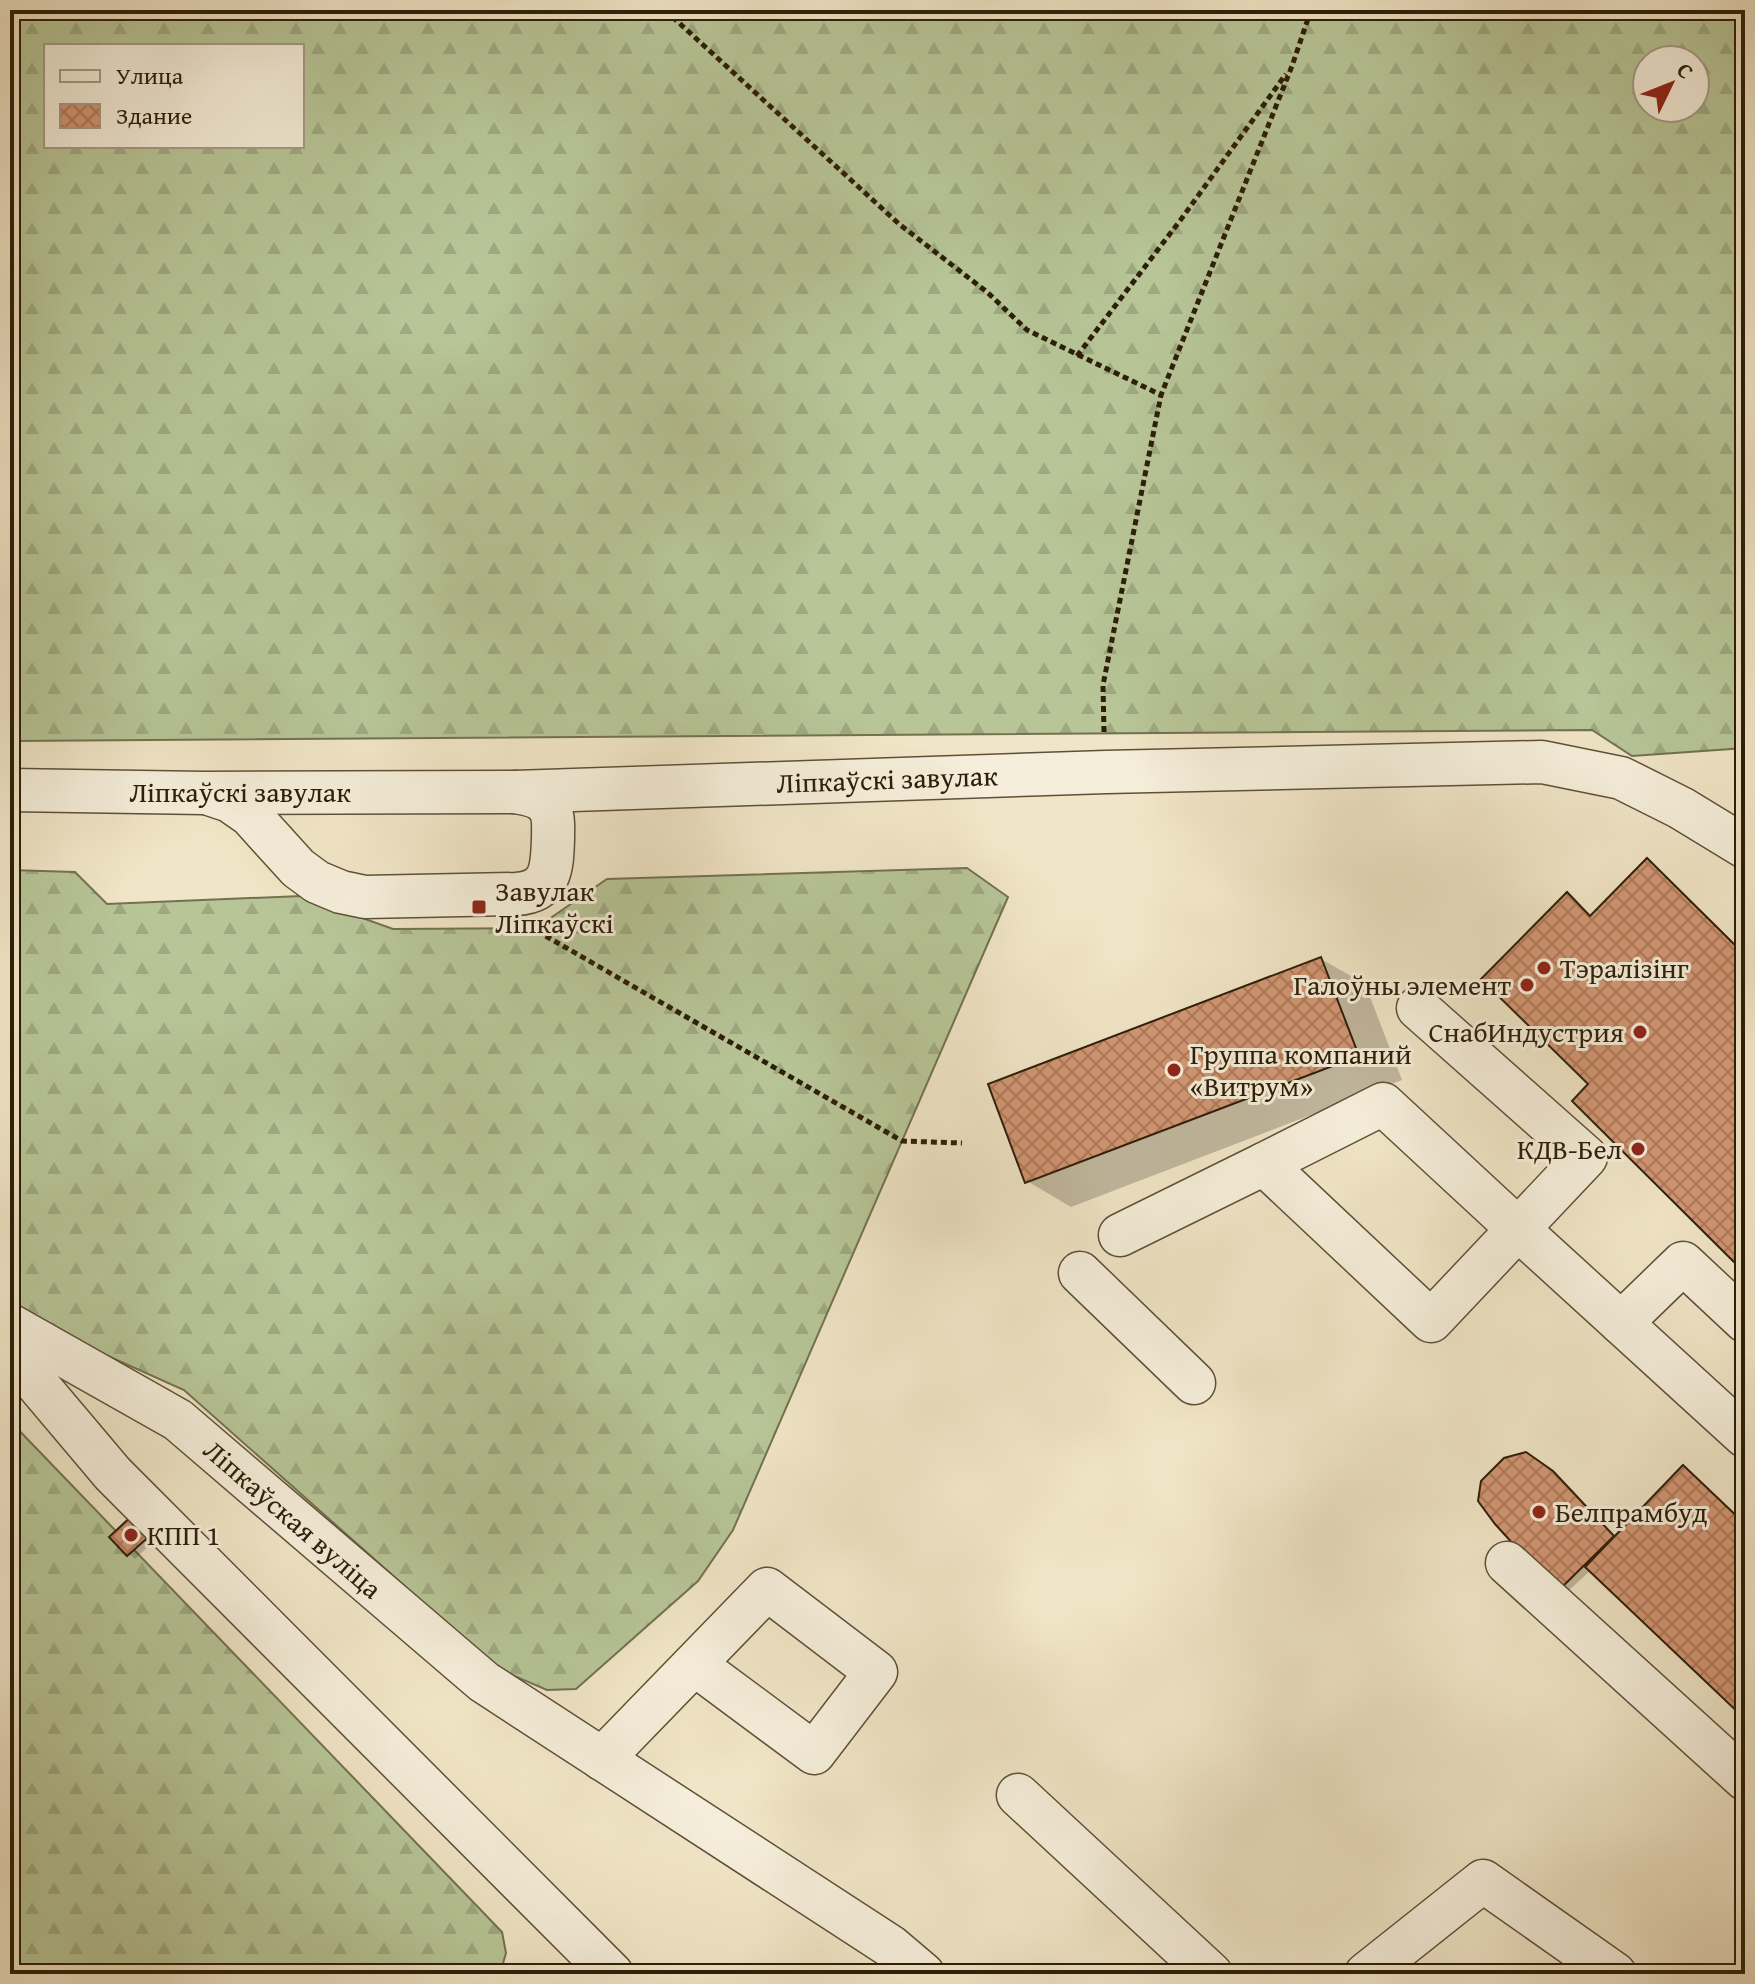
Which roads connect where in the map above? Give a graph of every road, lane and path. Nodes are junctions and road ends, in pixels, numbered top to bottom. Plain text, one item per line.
1 (665, 10) edge
2 (1311, 10) edge
3 (1292, 66) junction
4 (1077, 356) junction
5 (1161, 395) junction
6 (1106, 772) junction
7 (10, 790) edge
8 (515, 792) junction
9 (204, 793) junction
10 (1745, 847) edge
11 (536, 930) dead end
12 (1418, 1008) dead end
13 (962, 1143) dead end
14 (1264, 1164) junction
15 (1518, 1229) junction
16 (1120, 1235) dead end
17 (1080, 1273) dead end
18 (1745, 1321) edge
19 (1621, 1323) junction
20 (10, 1325) edge
21 (10, 1352) edge
22 (1194, 1383) dead end
23 (1745, 1436) edge
24 (1507, 1563) dead end
25 (694, 1664) dead end
26 (602, 1759) junction
27 (1745, 1779) edge
28 (1018, 1795) dead end
29 (568, 1956) edge
30 (612, 1974) edge
31 (923, 1974) edge
32 (1211, 1974) edge
33 (1366, 1974) edge
34 (1615, 1974) edge

1 - 4 path
2 - 3 path
3 - 4 path
3 - 5 path
4 - 5 path
5 - 6 path
6 - 8 street, Ліпкаўскі завулак
6 - 10 street, Ліпкаўскі завулак
7 - 9 street, Ліпкаўскі завулак
8 - 9 street, Ліпкаўскі завулак
8 - 9 street
11 - 13 path
12 - 15 street
14 - 15 street
14 - 15 street
14 - 16 street
15 - 19 street
17 - 22 street
18 - 19 street
19 - 23 street
20 - 26 street, Ліпкаўская вуліца
21 - 29 street
24 - 27 street
25 - 26 street
26 - 31 street, Ліпкаўская вуліца
28 - 32 street
29 - 30 street
33 - 34 street

